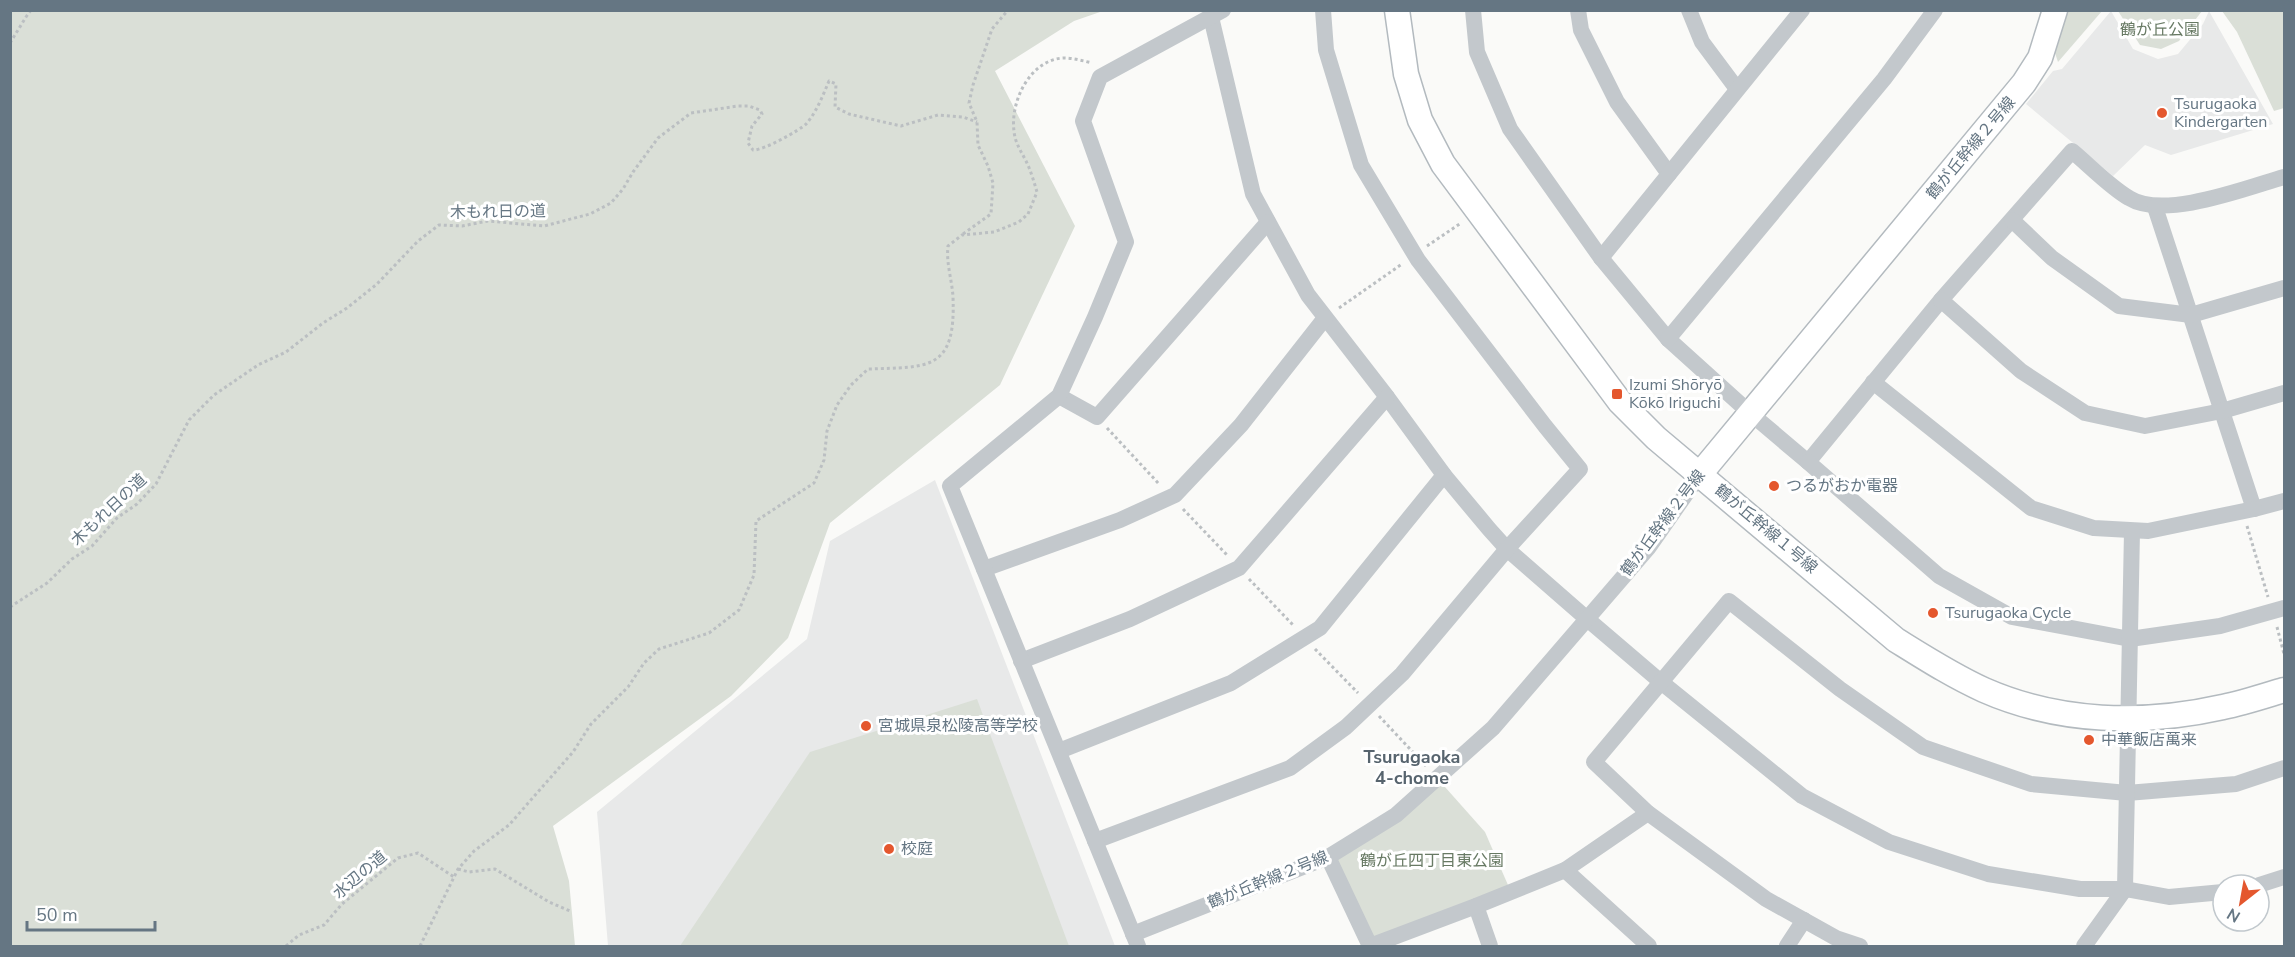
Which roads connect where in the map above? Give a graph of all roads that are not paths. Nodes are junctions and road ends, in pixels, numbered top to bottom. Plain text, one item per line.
1 (1323, 10) edge
2 (1397, 10) edge
3 (1473, 10) edge
4 (1578, 10) edge
5 (1689, 10) edge
6 (1802, 10) edge
7 (1935, 10) edge
8 (2055, 10) edge
9 (1217, 14) edge
10 (1737, 89) junction
11 (1670, 174) junction
12 (2284, 177) edge
13 (2155, 207) junction
14 (2012, 219) junction
15 (1268, 222) junction
16 (1601, 258) junction
17 (2284, 288) edge
18 (1941, 300) junction
19 (2191, 315) junction
20 (1325, 318) junction
21 (1668, 339) junction
22 (1874, 382) junction
23 (2284, 393) edge
24 (1059, 396) junction
25 (1387, 397) junction
26 (2222, 411) junction
27 (1750, 413) junction
28 (1808, 462) junction
29 (1700, 474) junction
30 (1444, 475) junction
31 (2284, 501) edge
32 (2248, 510) junction
33 (2132, 531) junction
34 (1507, 549) junction
35 (984, 569) junction
36 (2278, 610) edge
37 (1586, 618) junction
38 (2130, 639) junction
39 (1022, 661) junction
40 (1661, 682) junction
41 (2284, 690) edge
42 (2129, 719) junction
43 (1059, 751) junction
44 (2284, 768) edge
45 (2127, 793) junction
46 (1648, 813) junction
47 (1095, 841) junction
48 (1328, 857) junction
49 (1565, 870) junction
50 (2125, 889) junction
51 (2211, 893) edge
52 (1476, 906) junction
53 (1804, 920) junction
54 (1136, 940) edge
55 (1370, 946) edge
56 (1490, 946) edge
57 (1649, 946) edge
58 (1787, 946) edge
59 (1860, 946) edge
60 (2084, 946) edge

1 - 34 street
2 - 29 street, 鶴が丘幹線１号線
3 - 16 street
4 - 11 street
5 - 10 street
6 - 10 street
7 - 21 street
8 - 27 street, 鶴が丘幹線２号線
9 - 15 street
9 - 24 street
10 - 11 street
11 - 16 street
12 - 13 street
13 - 14 street
13 - 19 street
14 - 18 street
14 - 19 street
15 - 20 street
15 - 24 street
16 - 21 street
17 - 19 street
18 - 22 street
18 - 26 street
19 - 26 street
20 - 25 street
20 - 35 street
21 - 27 street
22 - 28 street
22 - 33 street
23 - 26 street
24 - 35 street
25 - 30 street
25 - 39 street
26 - 32 street
27 - 28 street
27 - 29 street, 鶴が丘幹線２号線
28 - 38 street
29 - 37 street, 鶴が丘幹線２号線
29 - 42 street, 鶴が丘幹線１号線
30 - 34 street
30 - 43 street
31 - 32 street
32 - 33 street
33 - 38 street
34 - 37 street
34 - 47 street
35 - 39 street
36 - 38 street
37 - 40 street
37 - 48 street, 鶴が丘幹線２号線
38 - 42 street
39 - 43 street
40 - 45 street
40 - 46 street
40 - 50 street
41 - 42 street, 鶴が丘幹線１号線
42 - 45 street
43 - 47 street
44 - 45 street
45 - 50 street
46 - 49 street
46 - 53 street
47 - 54 street
48 - 54 street, 鶴が丘幹線２号線
48 - 55 street
49 - 52 street
49 - 57 street
50 - 51 street
50 - 60 street
52 - 55 street
52 - 56 street
53 - 58 street
53 - 59 street

